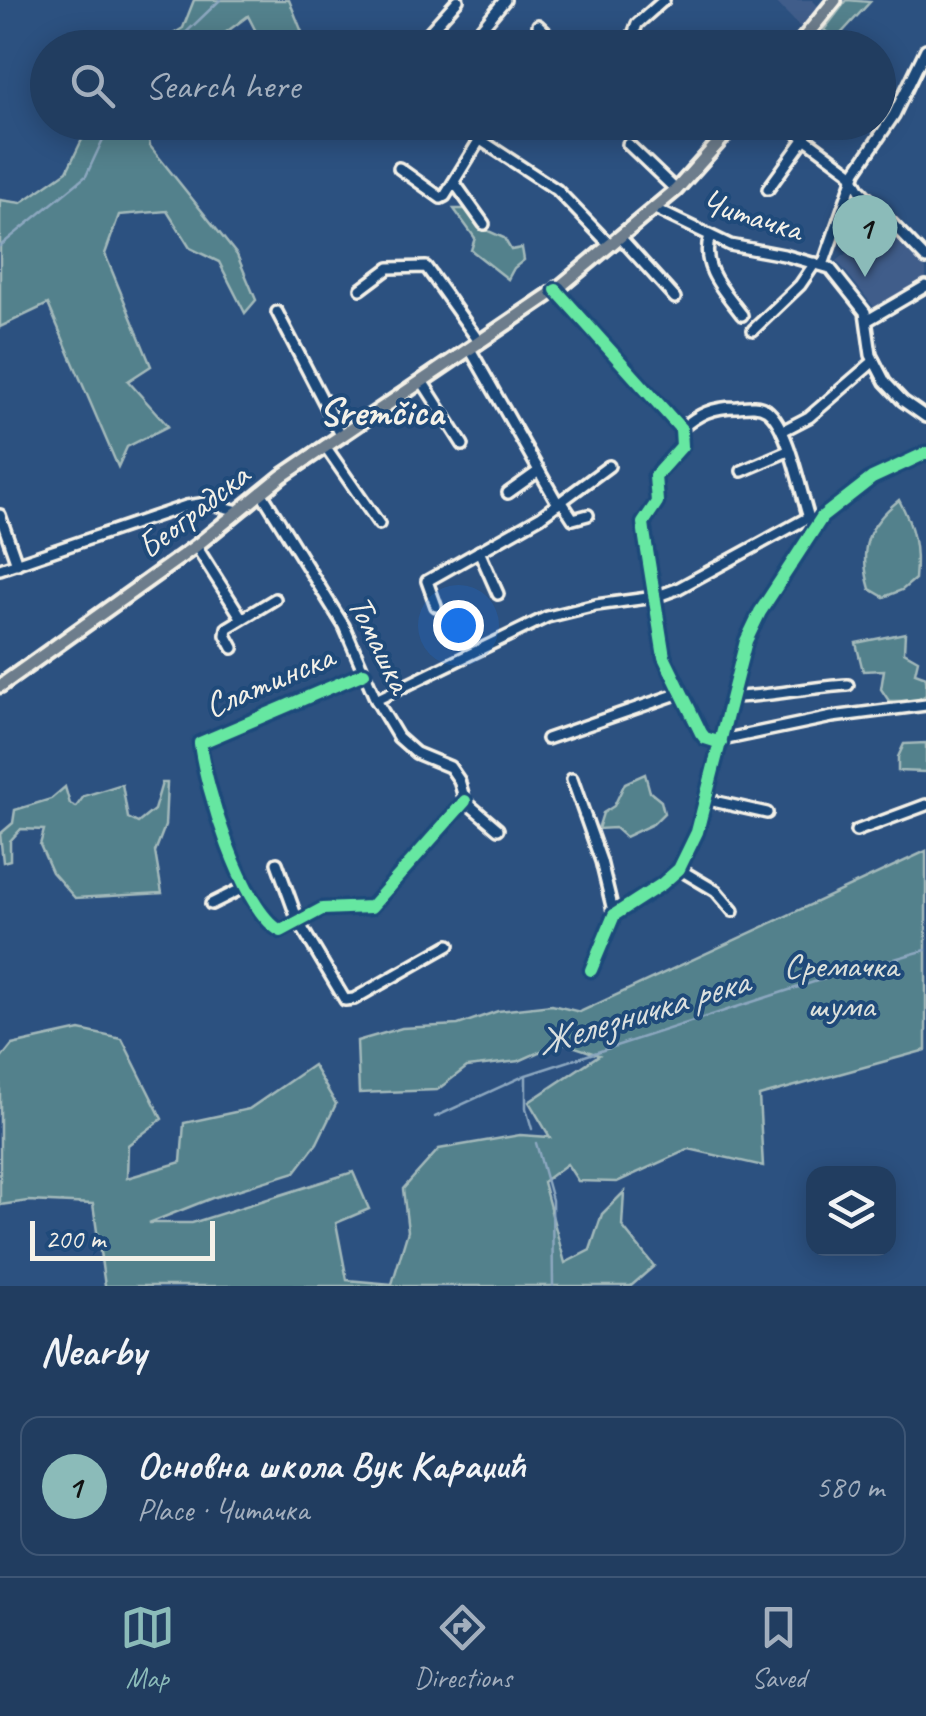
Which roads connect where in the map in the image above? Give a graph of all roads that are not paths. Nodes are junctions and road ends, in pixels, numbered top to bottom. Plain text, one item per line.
1 (458, 0) edge
2 (506, 0) edge
3 (835, 0) edge
4 (659, 1) edge
5 (538, 25) dead end
6 (431, 30) edge
7 (480, 30) dead end
8 (543, 30) edge
9 (634, 30) edge
10 (811, 30) edge
11 (926, 50) edge
12 (896, 111) edge
13 (479, 140) edge
14 (482, 140) edge
15 (717, 140) edge
16 (805, 140) edge
17 (809, 140) edge
18 (878, 140) edge
19 (628, 144) dead end
20 (399, 168) dead end
21 (853, 178) junction
22 (454, 182) junction
23 (768, 189) dead end
24 (676, 190) junction
25 (655, 209) junction
26 (484, 224) dead end
27 (710, 236) junction
28 (615, 241) junction
29 (926, 259) edge
30 (819, 264) junction
31 (926, 286) edge
32 (361, 290) dead end
33 (556, 290) junction
34 (676, 298) dead end
35 (277, 312) dead end
36 (742, 315) dead end
37 (868, 320) junction
38 (753, 330) dead end
39 (475, 346) junction
40 (874, 361) junction
41 (422, 381) junction
42 (926, 417) edge
43 (681, 430) junction
44 (782, 431) junction
45 (341, 436) junction
46 (463, 445) dead end
47 (324, 446) junction
48 (788, 451) junction
49 (926, 453) edge
50 (609, 466) dead end
51 (539, 470) junction
52 (742, 471) dead end
53 (261, 492) junction
54 (508, 492) dead end
55 (560, 503) junction
56 (239, 511) junction
57 (0, 515) edge
58 (588, 515) dead end
59 (811, 521) junction
60 (379, 524) dead end
61 (196, 546) junction
62 (480, 550) junction
63 (17, 564) junction
64 (0, 569) edge
65 (498, 594) dead end
66 (655, 597) junction
67 (276, 600) dead end
68 (436, 606) dead end
69 (241, 617) junction
70 (233, 648) dead end
71 (364, 674) junction
72 (848, 685) dead end
73 (0, 686) edge
74 (680, 693) junction
75 (734, 698) junction
76 (376, 700) junction
77 (926, 705) edge
78 (547, 739) dead end
79 (722, 742) junction
80 (572, 780) dead end
81 (465, 800) junction
82 (704, 800) junction
83 (926, 805) edge
84 (768, 813) dead end
85 (498, 830) dead end
86 (856, 830) dead end
87 (278, 863) dead end
88 (678, 868) junction
89 (244, 887) junction
90 (211, 904) dead end
91 (733, 911) dead end
92 (614, 915) junction
93 (298, 921) junction
94 (449, 946) dead end
95 (591, 970) dead end

1 - 6 street
2 - 7 street
3 - 10 main road
4 - 9 street
5 - 8 street
11 - 12 street
13 - 22 street
14 - 28 street
15 - 24 main road, Београдска
16 - 23 street
17 - 21 street
18 - 21 street
19 - 24 street
20 - 22 street
21 - 29 street
21 - 30 street
22 - 26 street
24 - 25 main road, Београдска
25 - 27 street, Читачка
25 - 28 main road, Београдска
27 - 30 street, Читачка
27 - 36 street
28 - 33 main road, Београдска
28 - 34 street
30 - 37 street, Читачка
30 - 38 street
31 - 37 street
32 - 39 street
33 - 39 main road, Београдска
33 - 43 street
35 - 45 street
37 - 40 street, Читачка
39 - 41 main road, Београдска
39 - 51 street
40 - 42 street, Читачка
40 - 44 street
41 - 45 main road, Београдска
41 - 46 street
43 - 44 street
43 - 66 street
44 - 48 street
45 - 47 main road, Београдска
47 - 53 main road, Београдска
47 - 60 street
48 - 52 street
48 - 59 street
49 - 59 street
50 - 55 street
51 - 54 street
51 - 55 street
53 - 56 main road, Београдска
53 - 71 street, Томашка
55 - 58 street
55 - 62 street
56 - 61 main road, Београдска
56 - 63 street
57 - 63 street
59 - 66 street
59 - 75 street
61 - 69 street
61 - 73 main road, Београдска
62 - 65 street
62 - 68 street
63 - 64 street
66 - 74 street
66 - 76 street
67 - 69 street
69 - 70 street
71 - 76 street, Томашка
71 - 89 street, Слатинска
72 - 75 street
74 - 78 street
74 - 79 street
75 - 79 street
76 - 81 street, Томашка
77 - 79 street
79 - 82 street
80 - 92 street
81 - 85 street, Томашка
81 - 93 street
82 - 84 street
82 - 88 street
83 - 86 street
87 - 93 street
88 - 91 street
88 - 92 street
89 - 90 street
89 - 93 street
92 - 95 street
93 - 94 street

